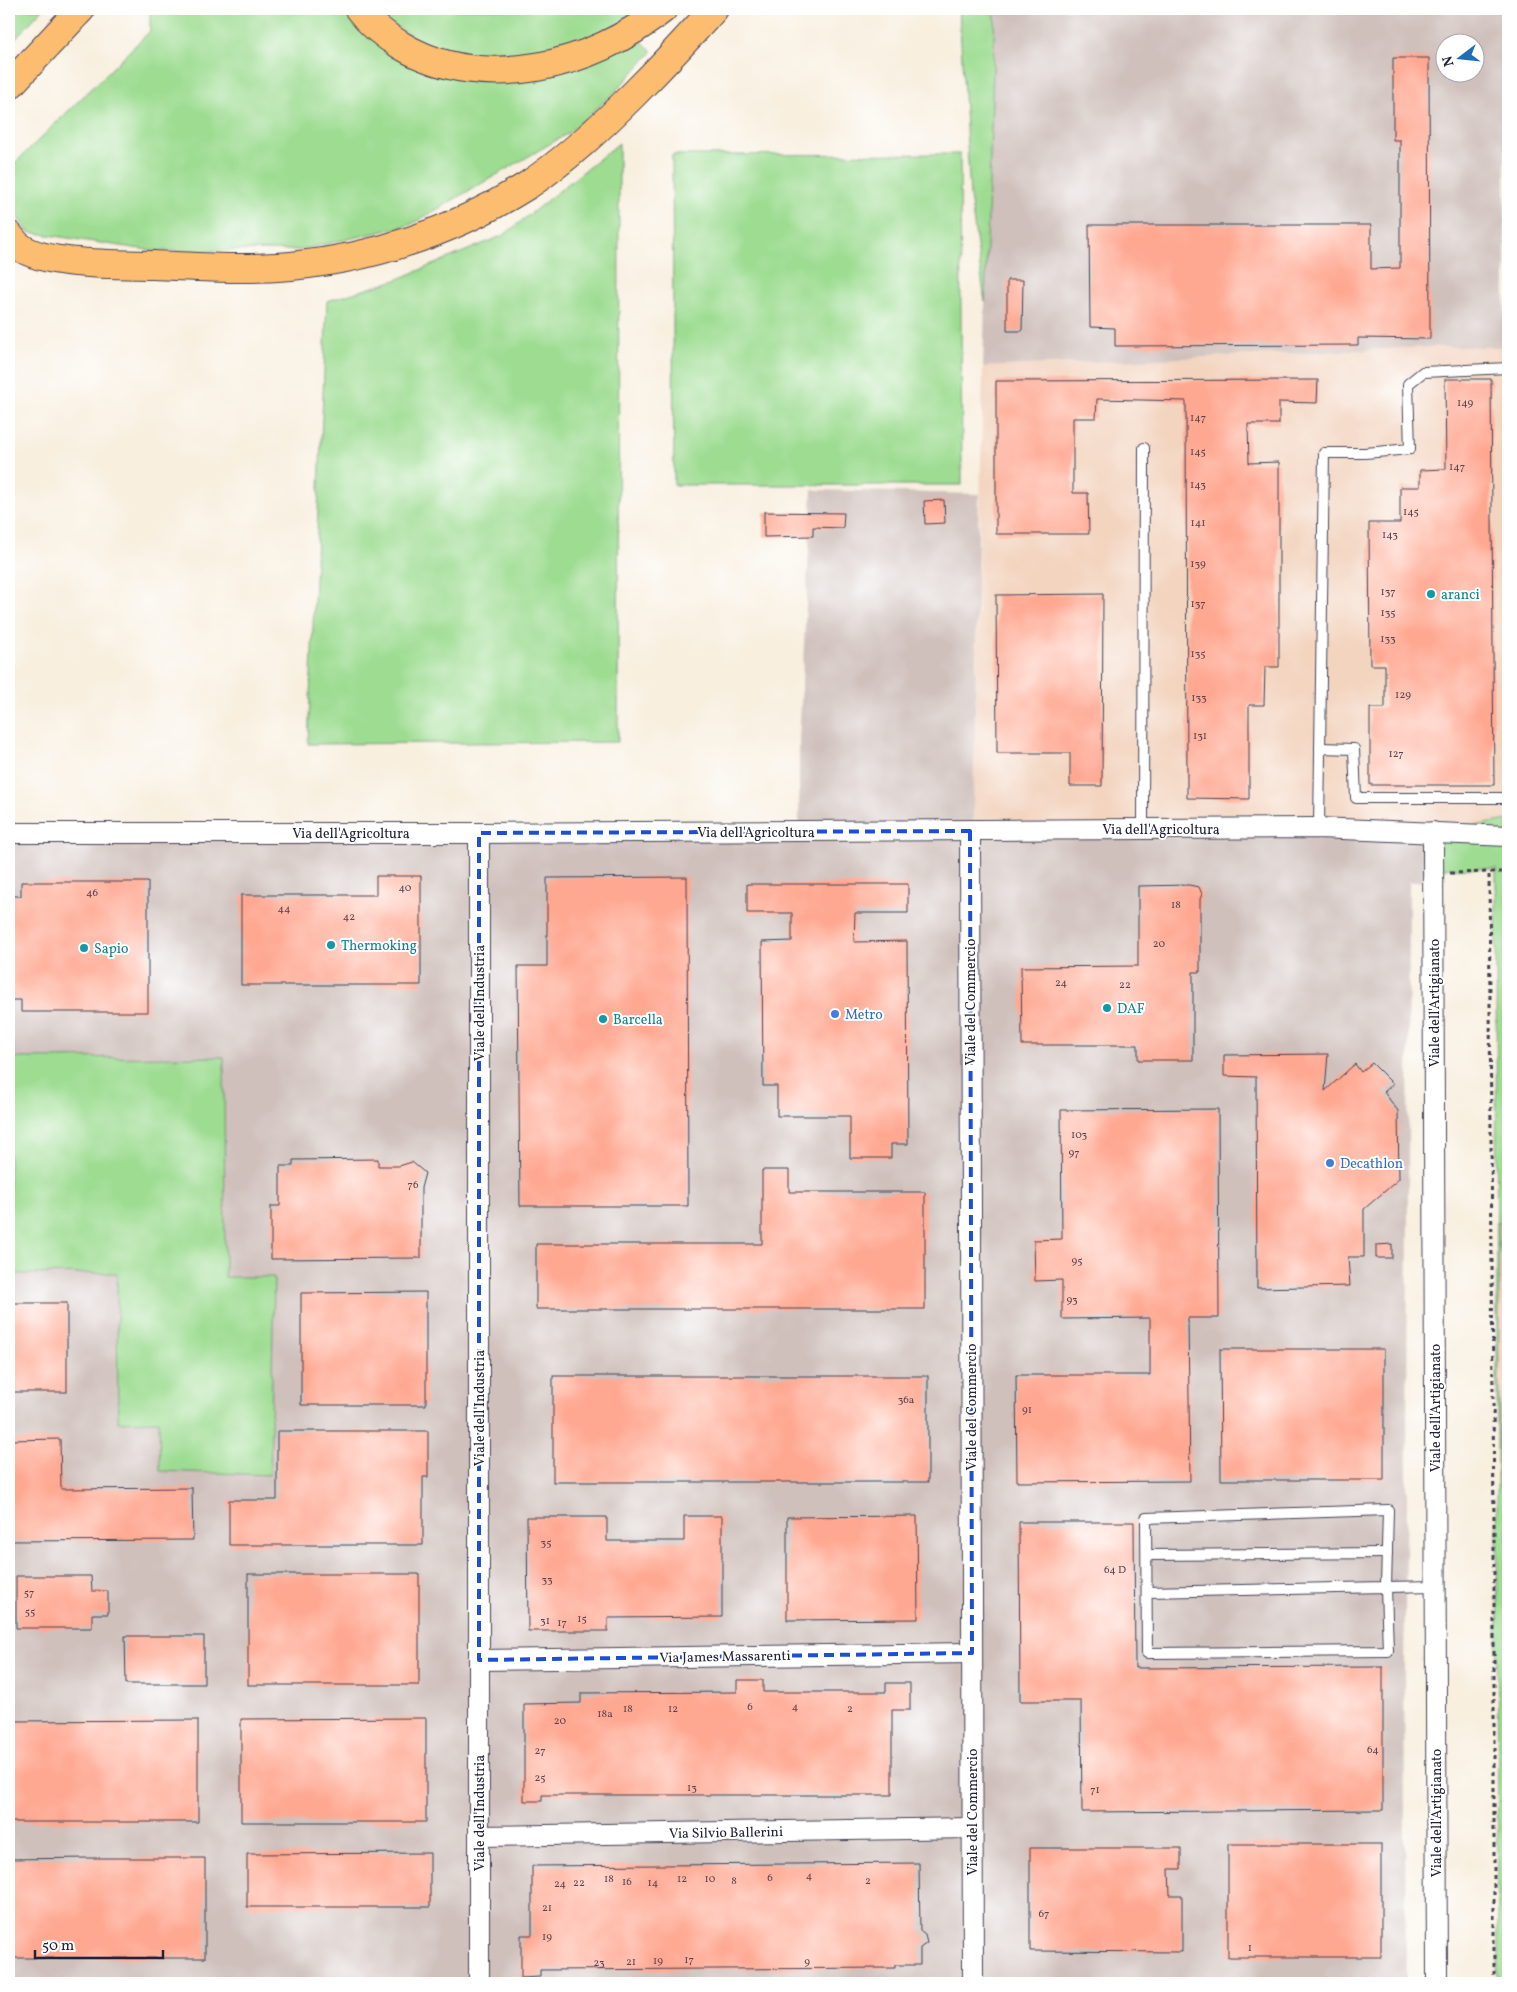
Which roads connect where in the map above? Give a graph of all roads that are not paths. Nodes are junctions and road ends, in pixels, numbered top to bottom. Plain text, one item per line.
1 (63, 9) edge
2 (81, 9) edge
3 (359, 9) edge
4 (663, 9) edge
5 (714, 9) edge
6 (720, 9) edge
7 (730, 9) edge
8 (684, 43) junction
9 (9, 66) edge
10 (9, 86) edge
11 (12, 241) edge
12 (1508, 368) edge
13 (1144, 448) dead end
14 (1320, 748) junction
15 (1508, 798) edge
16 (1319, 828) junction
17 (1144, 830) junction
18 (970, 831) junction
19 (1433, 832) junction
20 (9, 833) edge
21 (479, 834) junction
22 (1507, 836) edge
23 (1387, 1553) junction
24 (1147, 1556) junction
25 (1436, 1586) junction
26 (1386, 1587) junction
27 (1147, 1592) junction
28 (972, 1653) junction
29 (479, 1660) junction
30 (972, 1828) junction
31 (479, 1836) junction
32 (479, 1983) edge
33 (973, 1983) edge
34 (1437, 1983) edge

1 - 9 main road
2 - 10 main road
3 - 4 main road
5 - 8 main road
6 - 8 main road
7 - 8 main road
8 - 11 main road
12 - 14 lane
13 - 17 lane
14 - 15 lane
14 - 16 lane
16 - 17 street, Via dell'Agricoltura
16 - 19 street, Via dell'Agricoltura
17 - 18 street, Via dell'Agricoltura
18 - 21 street, Via dell'Agricoltura
18 - 28 street, Viale del Commercio
19 - 22 street, Via dell'Agricoltura
19 - 25 street, Viale dell'Artigianato
20 - 21 street, Via dell'Agricoltura
21 - 29 street, Viale dell'Industria
23 - 24 lane
23 - 24 lane
23 - 26 lane
24 - 27 lane
25 - 26 lane
25 - 34 street, Viale dell'Artigianato
26 - 27 lane
26 - 27 lane
28 - 29 street, Via James Massarenti
28 - 30 street, Viale del Commercio
29 - 31 street, Viale dell'Industria
30 - 31 street, Via Silvio Ballerini
30 - 33 street, Viale del Commercio
31 - 32 street, Viale dell'Industria

